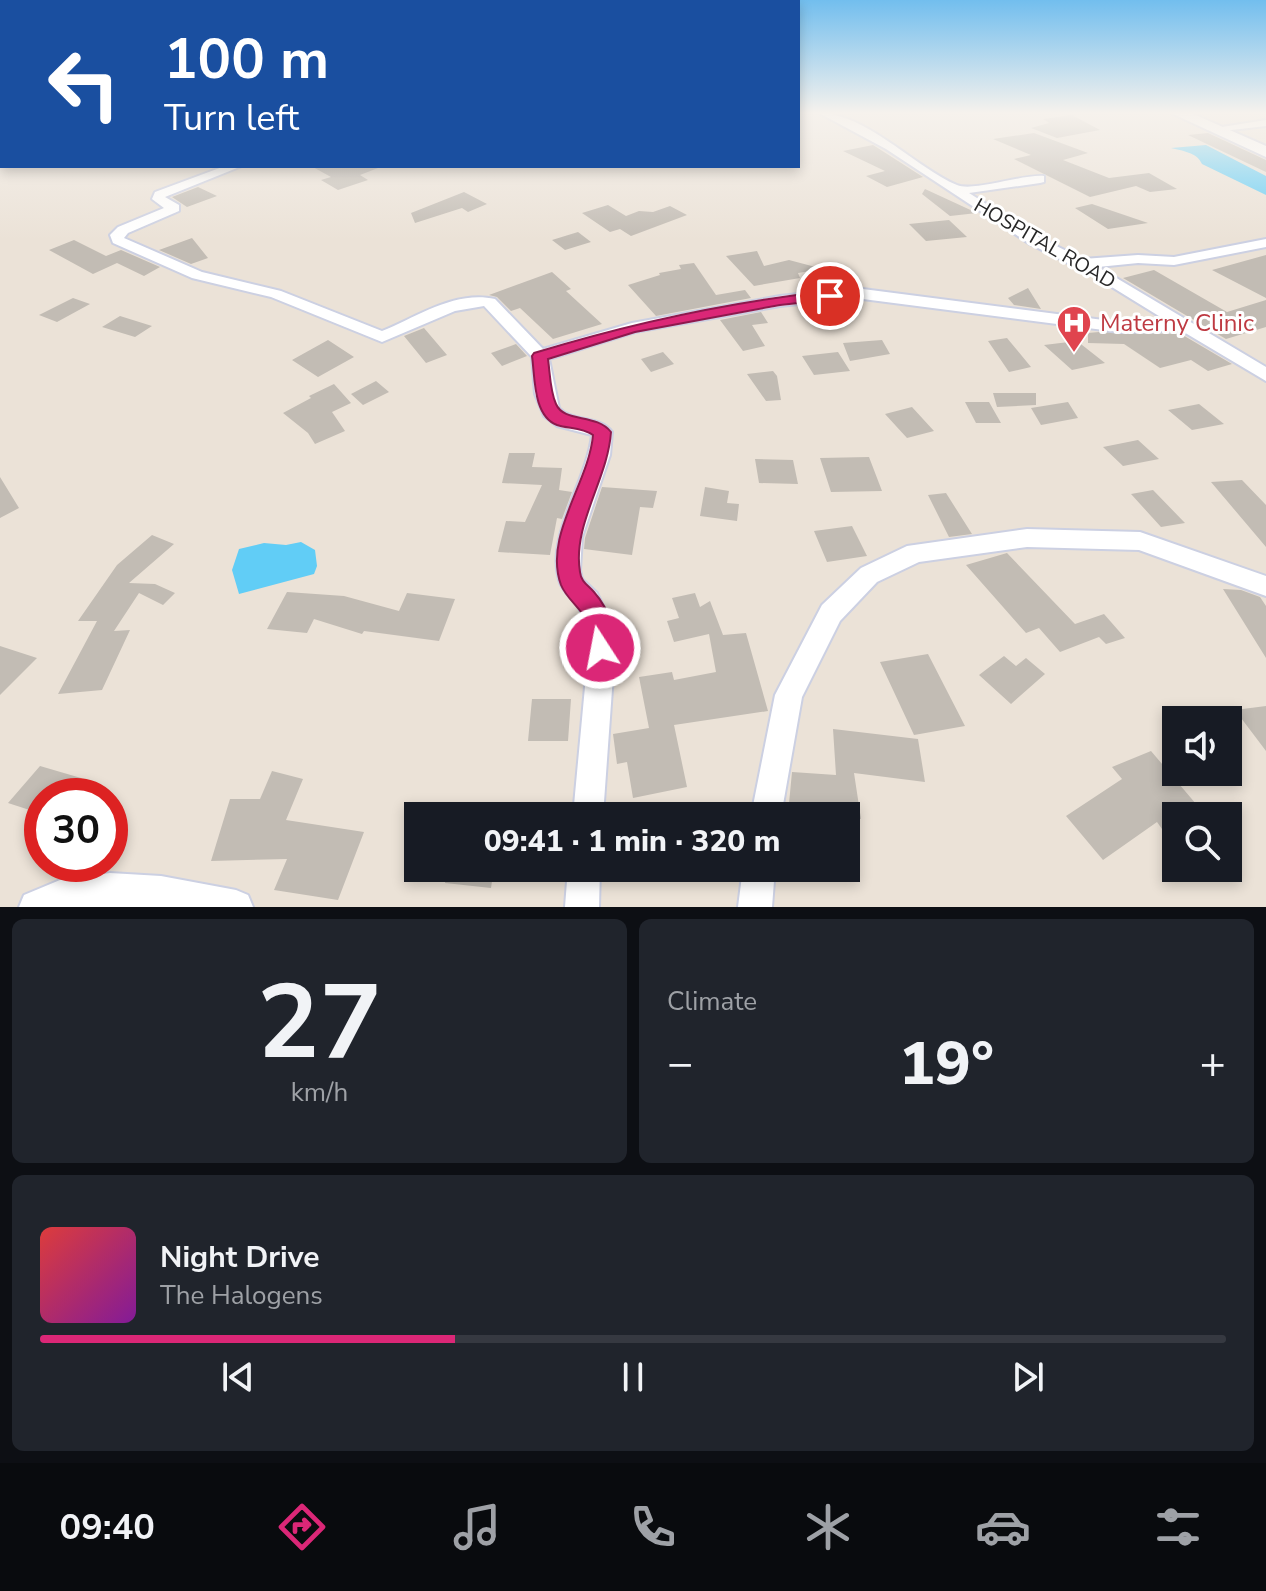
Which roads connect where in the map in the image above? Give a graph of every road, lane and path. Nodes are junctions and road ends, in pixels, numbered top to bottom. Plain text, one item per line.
1 (903, 155) edge
2 (229, 168) edge
3 (1040, 179) dead end
4 (957, 191) junction
5 (1266, 243) edge
6 (1079, 265) junction
7 (1186, 326) junction
8 (540, 356) junction
9 (1266, 375) edge
10 (1266, 586) edge
11 (589, 802) edge
12 (769, 802) edge
13 (583, 882) edge
14 (758, 882) edge
15 (36, 907) edge
16 (236, 907) edge
17 (582, 907) edge
18 (755, 907) edge

1 - 4 street, HOSPITAL ROAD
2 - 8 street
3 - 4 street
4 - 6 street, HOSPITAL ROAD
5 - 6 street
6 - 7 street, HOSPITAL ROAD
7 - 8 street
7 - 9 street, HOSPITAL ROAD
8 - 11 street
10 - 12 street
13 - 17 street
14 - 18 street
15 - 16 street

